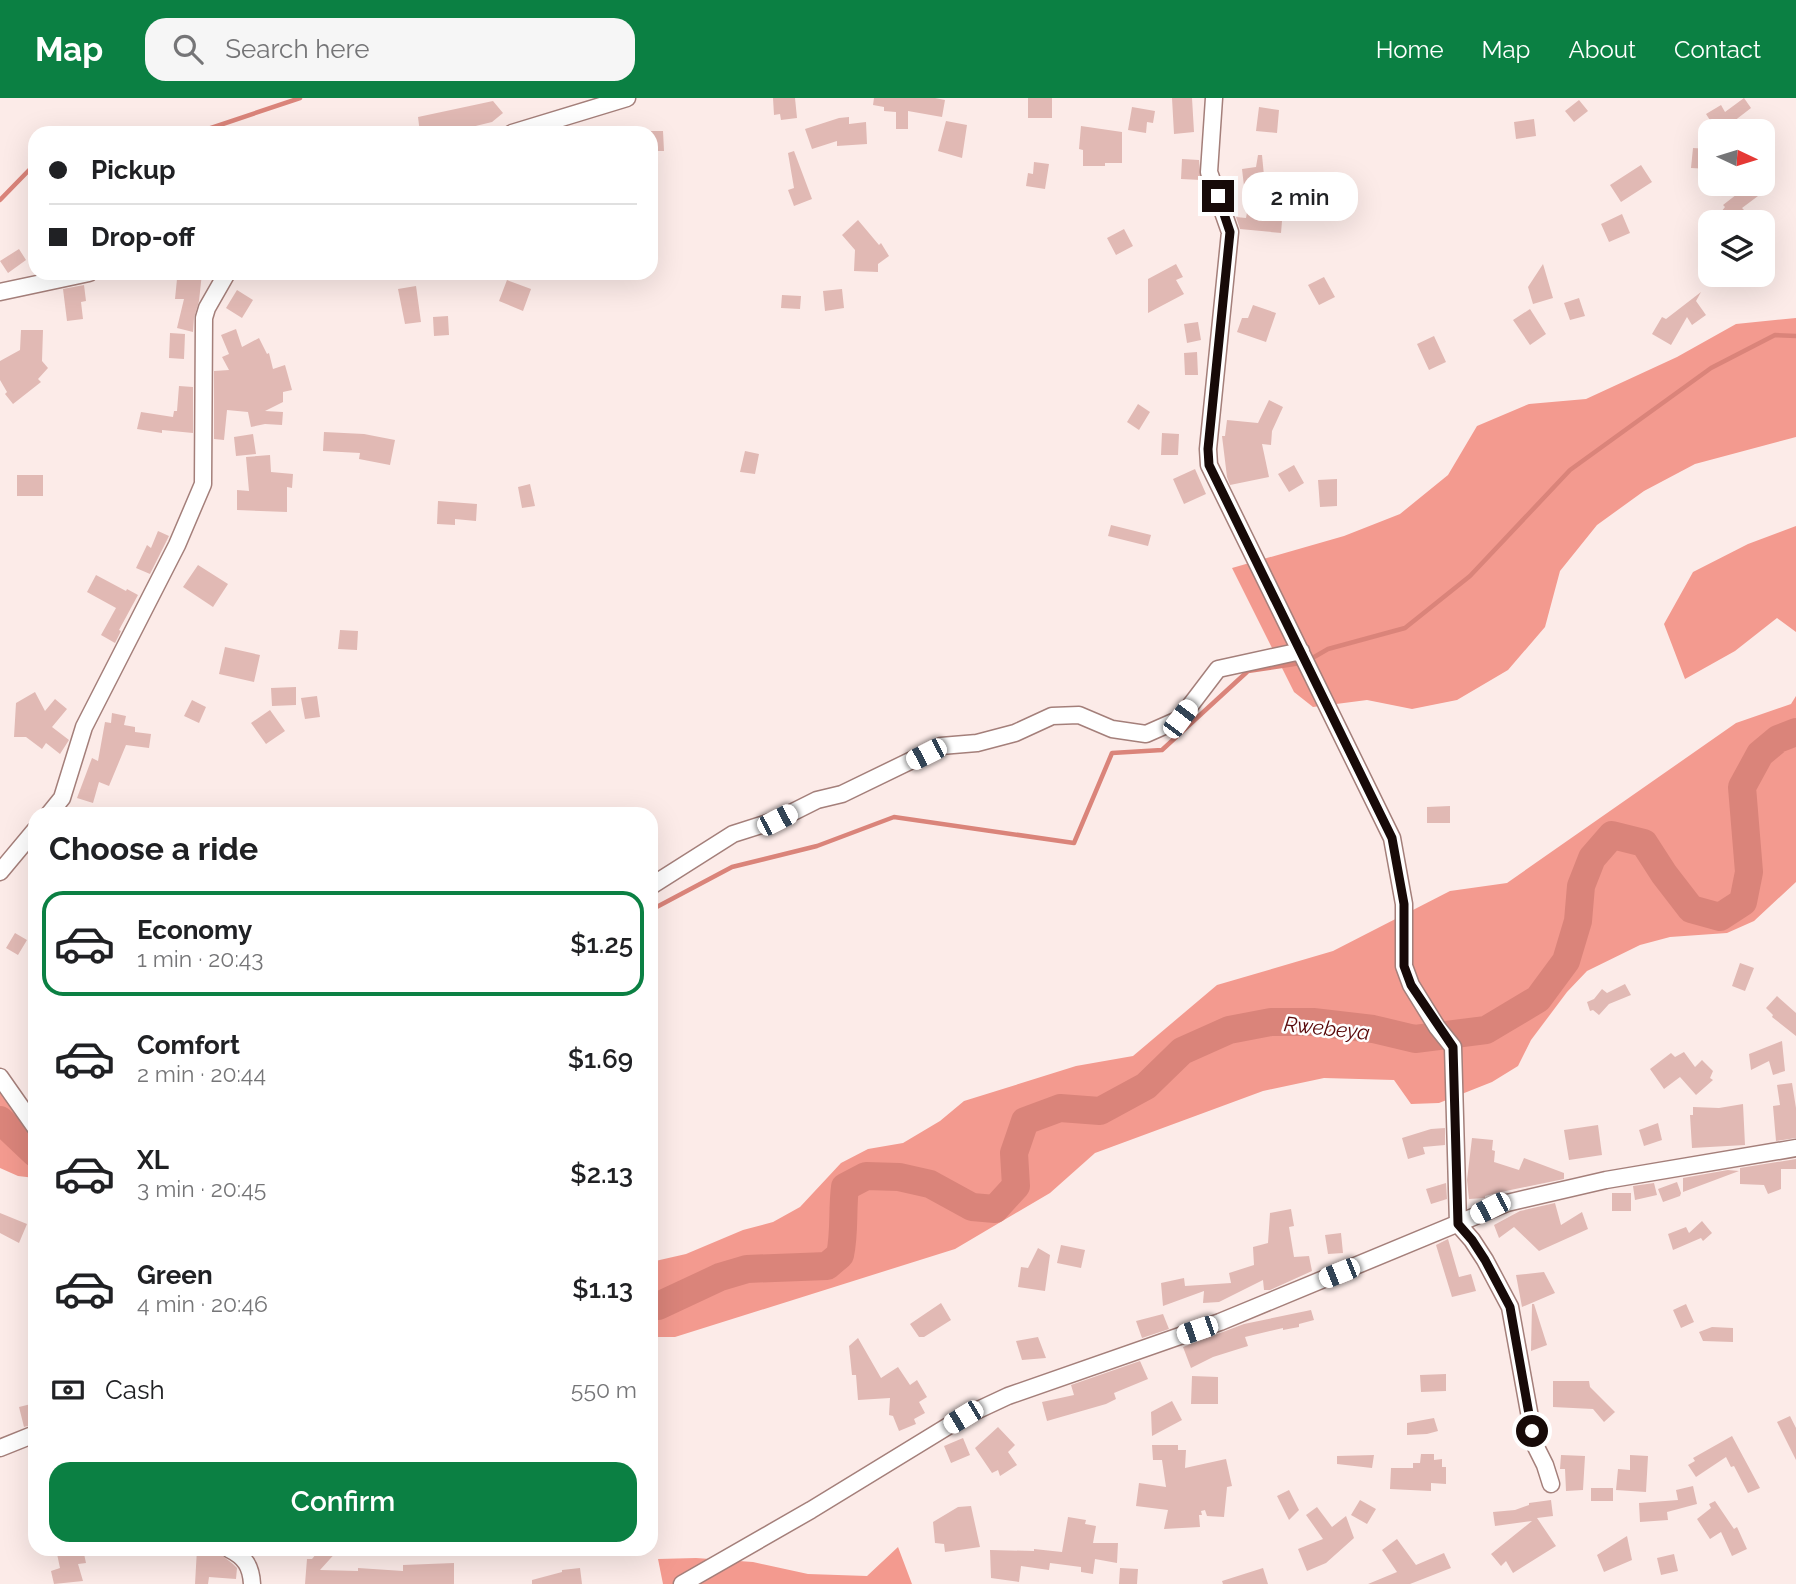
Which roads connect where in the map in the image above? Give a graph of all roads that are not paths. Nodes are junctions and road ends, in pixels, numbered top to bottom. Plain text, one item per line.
1 (627, 98) edge
2 (1214, 98) edge
3 (535, 126) edge
4 (56, 280) edge
5 (223, 280) edge
6 (0, 292) edge
7 (1301, 651) junction
8 (54, 807) edge
9 (28, 838) edge
10 (0, 872) edge
11 (658, 882) edge
12 (0, 1077) edge
13 (28, 1117) edge
14 (1796, 1149) edge
15 (1458, 1224) junction
16 (28, 1437) edge
17 (0, 1448) edge
18 (1551, 1484) dead end
19 (240, 1556) edge
20 (251, 1584) edge
21 (682, 1584) edge

1 - 3 street
2 - 7 street
4 - 6 street
5 - 8 street
7 - 11 street
7 - 15 street
9 - 10 street
12 - 13 street
14 - 15 street
15 - 18 street
15 - 21 street
16 - 17 street
19 - 20 street

